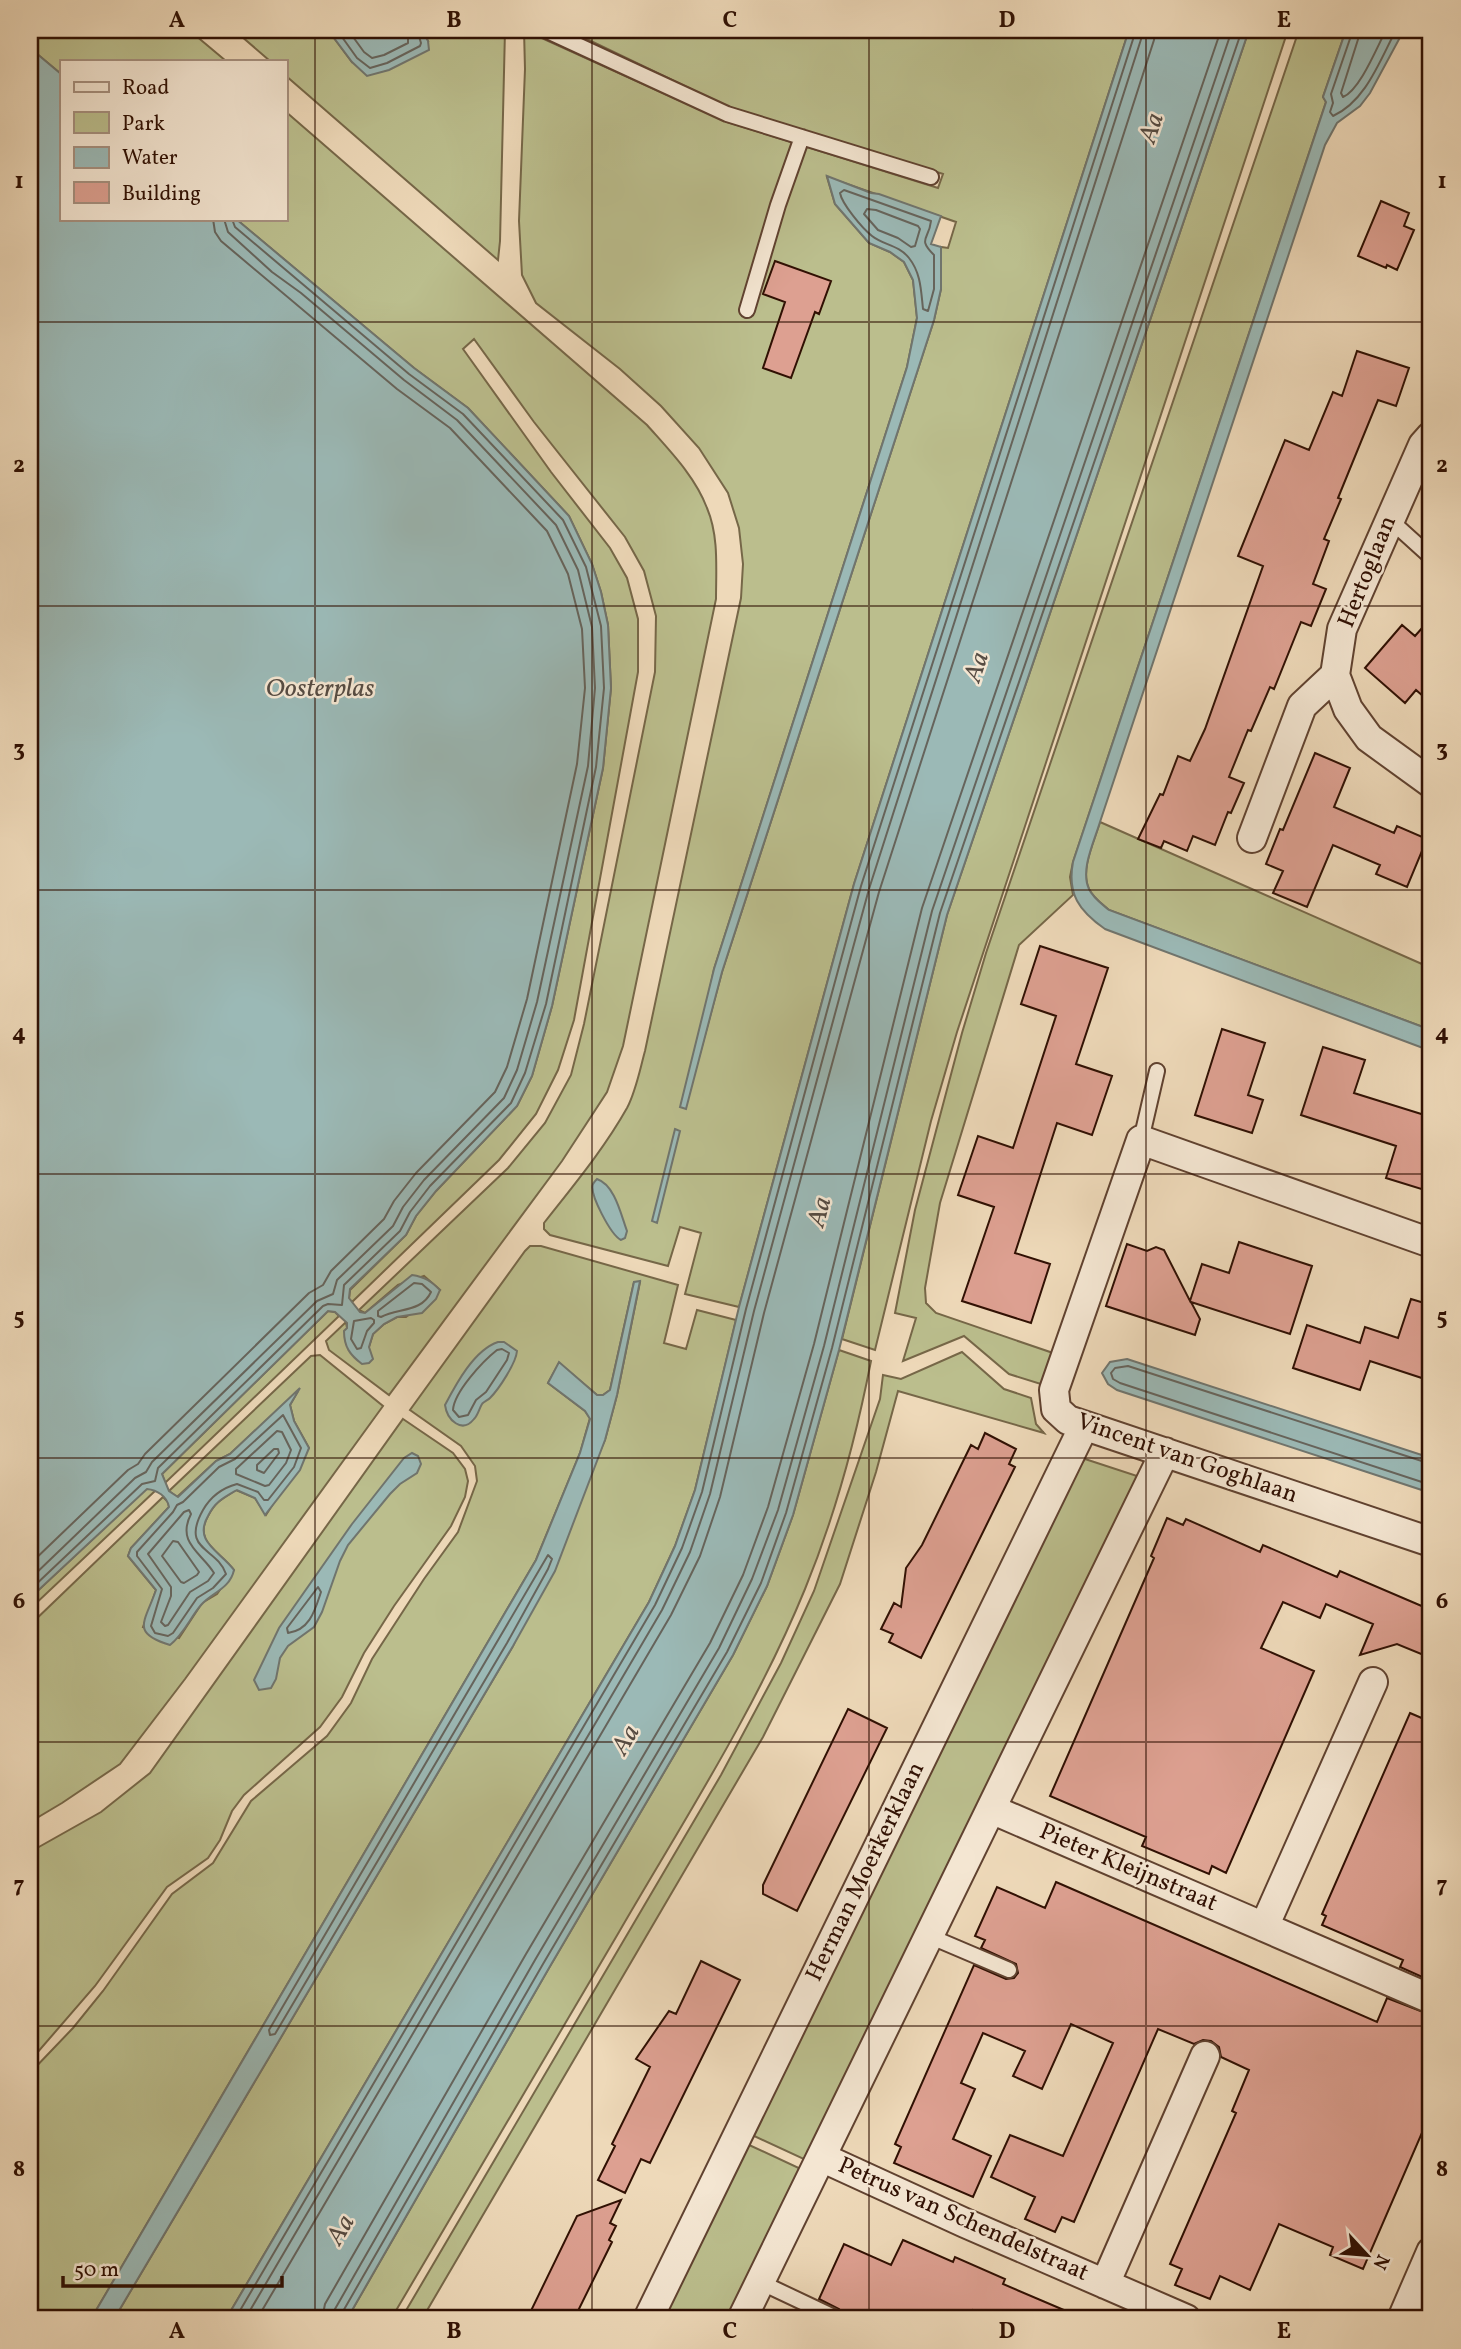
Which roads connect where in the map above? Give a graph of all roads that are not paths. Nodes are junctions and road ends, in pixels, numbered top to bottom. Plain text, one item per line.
1 (545, 30) edge
2 (802, 137) junction
3 (931, 177) dead end
4 (747, 310) dead end
5 (1431, 436) edge
6 (1389, 519) junction
7 (1431, 557) edge
8 (1335, 675) junction
9 (1431, 783) edge
10 (1252, 838) dead end
11 (1157, 1071) dead end
12 (1141, 1140) junction
13 (1431, 1243) edge
14 (1084, 1426) junction
15 (1165, 1452) junction
16 (1431, 1542) edge
17 (1373, 1682) dead end
18 (991, 1809) junction
19 (1265, 1927) junction
20 (929, 1936) junction
21 (1009, 1970) dead end
22 (1431, 1999) edge
23 (1205, 2056) dead end
24 (821, 2157) junction
25 (1431, 2252) edge
26 (760, 2282) junction
27 (1105, 2284) junction
28 (835, 2317) dead end
29 (648, 2319) edge
30 (742, 2319) edge
31 (1186, 2319) edge
32 (1402, 2319) edge

1 - 2 lane
2 - 3 lane
2 - 4 lane
5 - 6 street, Hertoglaan
6 - 7 lane
6 - 8 street, Hertoglaan
8 - 9 street, Hertoglaan
8 - 10 street
11 - 12 lane, Vincent van Goghlaan
12 - 13 street
12 - 14 street, Vincent van Goghlaan
14 - 15 street, Vincent van Goghlaan
14 - 29 street, Herman Moerkerklaan
15 - 16 street, Vincent van Goghlaan
15 - 18 street
17 - 19 street
18 - 19 street, Pieter Kleijnstraat
18 - 20 street
19 - 22 street, Pieter Kleijnstraat
20 - 21 lane
20 - 24 street
23 - 27 street, Petrus van Schendelstraat
24 - 26 street
24 - 27 street, Petrus van Schendelstraat
25 - 32 street
26 - 28 lane
26 - 30 street
27 - 31 street, Petrus van Schendelstraat

